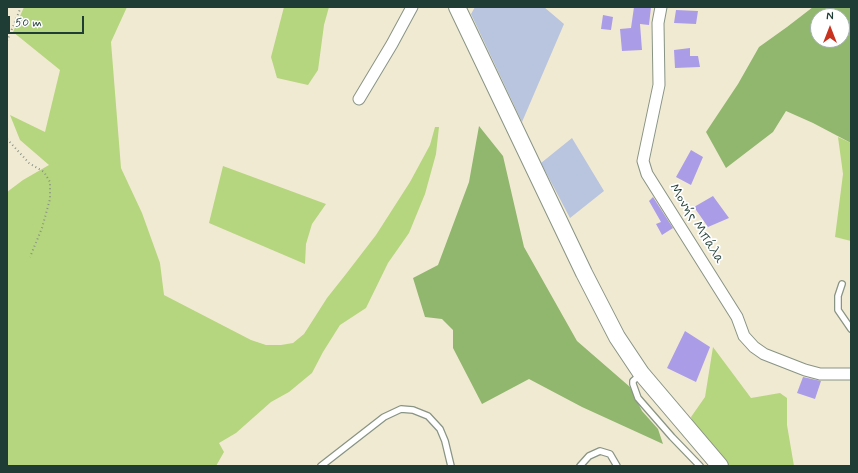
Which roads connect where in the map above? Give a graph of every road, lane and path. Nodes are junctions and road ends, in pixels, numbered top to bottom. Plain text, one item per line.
1 (21, 7) edge
2 (412, 7) edge
3 (457, 7) edge
4 (661, 7) edge
5 (7, 41) edge
6 (359, 99) dead end
7 (7, 139) edge
8 (30, 257) dead end
9 (842, 284) dead end
10 (851, 329) edge
11 (641, 374) junction
12 (851, 374) edge
13 (321, 466) edge
14 (451, 466) edge
15 (580, 466) edge
16 (617, 466) edge
17 (700, 466) edge
18 (720, 466) edge

1 - 5 path
2 - 6 street
3 - 11 street
4 - 12 street, Μονής Μπάλα
7 - 8 path
9 - 10 lane
11 - 17 lane
11 - 18 street
13 - 14 lane
15 - 16 lane

